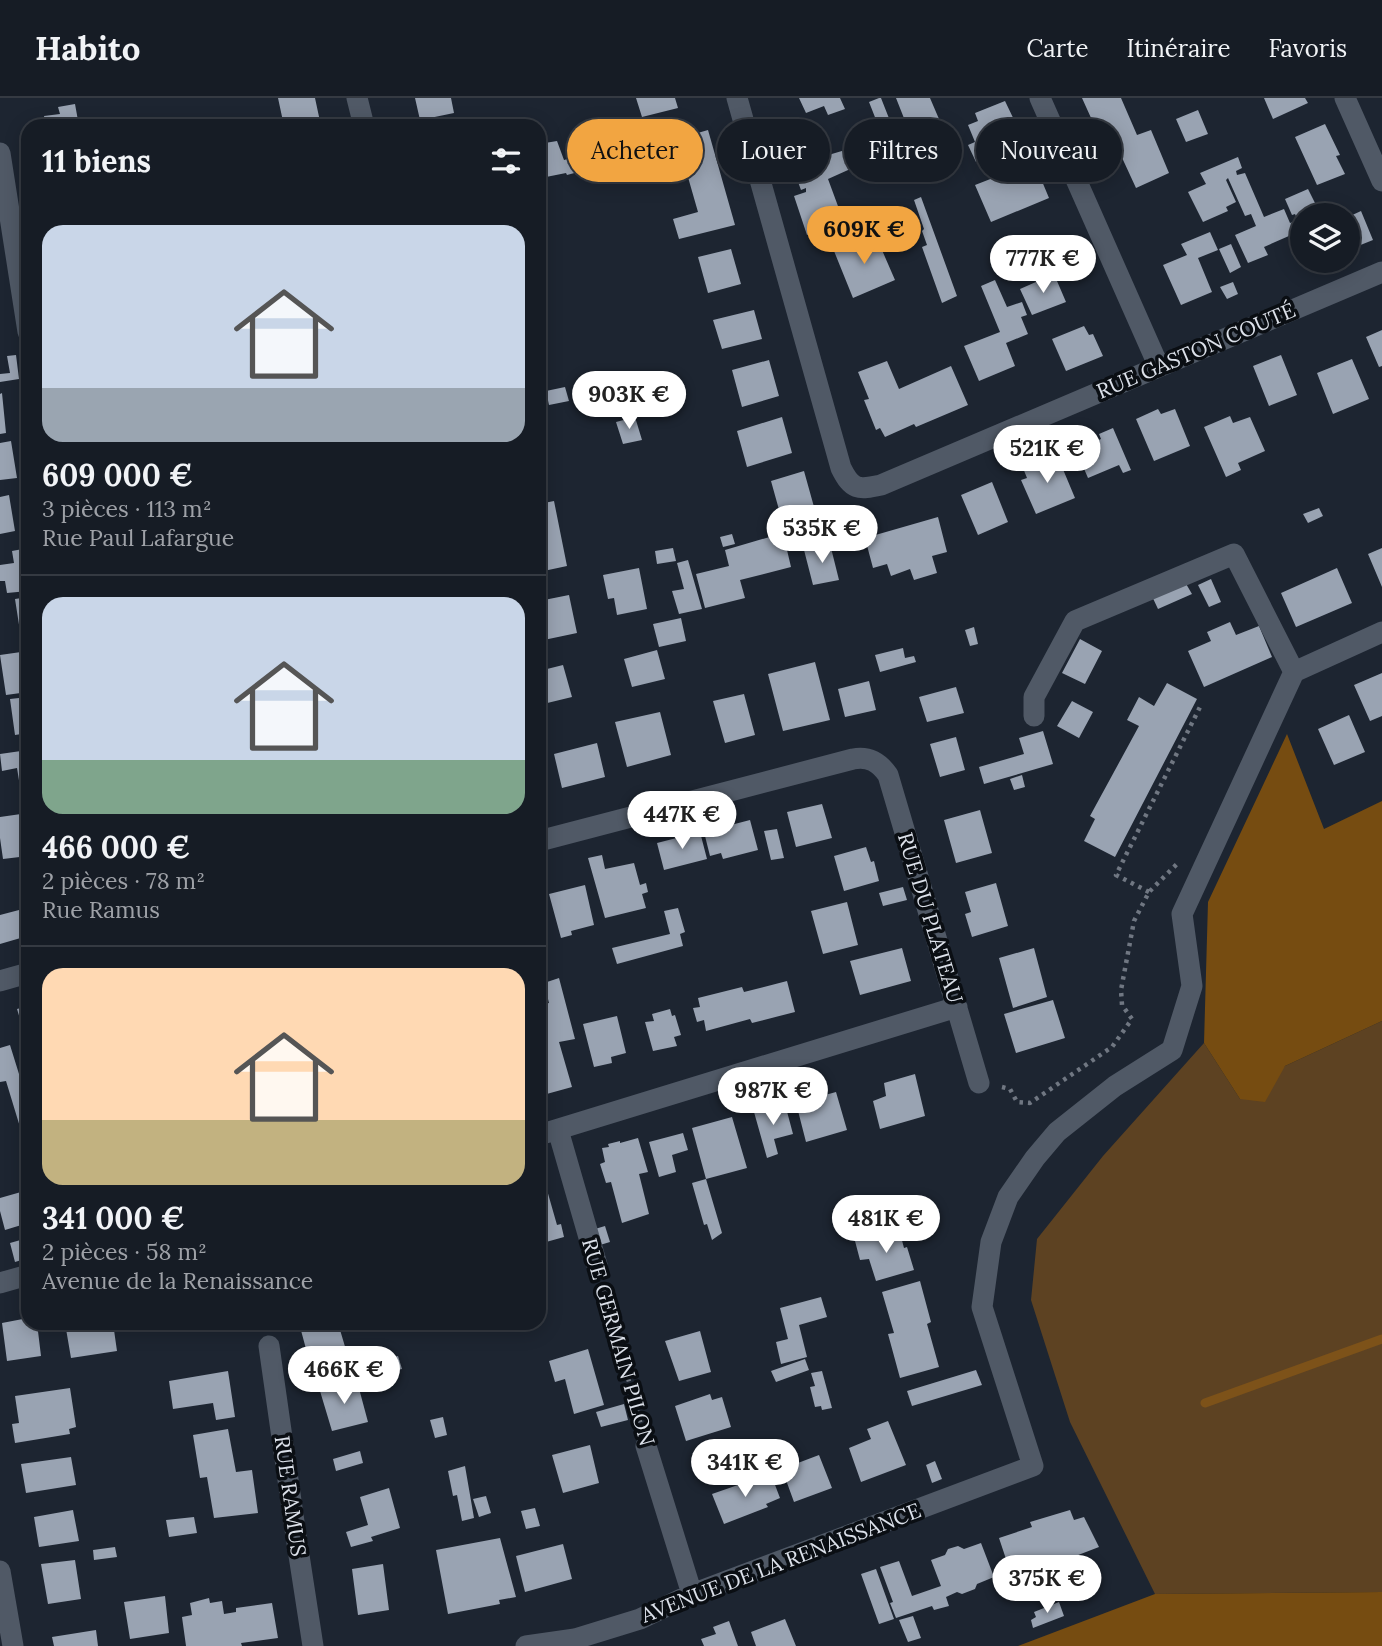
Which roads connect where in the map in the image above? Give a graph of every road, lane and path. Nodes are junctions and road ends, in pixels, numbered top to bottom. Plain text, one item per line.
1 (357, 98) edge
2 (737, 98) edge
3 (1040, 98) edge
4 (1346, 98) edge
5 (362, 119) edge
6 (0, 153) edge
7 (1382, 181) edge
8 (1382, 272) edge
9 (21, 287) edge
10 (1159, 367) junction
11 (1382, 632) edge
12 (1294, 672) junction
13 (1200, 708) dead end
14 (1034, 716) dead end
15 (546, 839) edge
16 (21, 975) edge
17 (0, 981) edge
18 (957, 1007) junction
19 (979, 1083) dead end
20 (1017, 1102) dead end
21 (548, 1133) edge
22 (597, 1265) joint
23 (21, 1277) edge
24 (0, 1283) edge
25 (269, 1346) dead end
26 (646, 1446) joint
27 (0, 1571) edge
28 (692, 1594) junction
29 (13, 1646) edge
30 (313, 1646) edge
31 (526, 1646) edge

1 - 5 street
2 - 10 street, RUE GASTON COUTÉ
3 - 10 street
4 - 7 street
6 - 9 street
8 - 10 street, RUE GASTON COUTÉ
11 - 12 street
12 - 14 street
12 - 28 street, AVENUE DE LA RENAISSANCE
13 - 20 path
15 - 18 street, RUE DU PLATEAU
16 - 17 street
18 - 19 street, RUE DU PLATEAU
18 - 21 street
21 - 22 street, RUE GERMAIN PILON
22 - 26 path, RUE GERMAIN PILON
23 - 24 street
25 - 30 street, RUE RAMUS
26 - 28 street, RUE GERMAIN PILON
27 - 29 street
28 - 31 street, AVENUE DE LA RENAISSANCE

